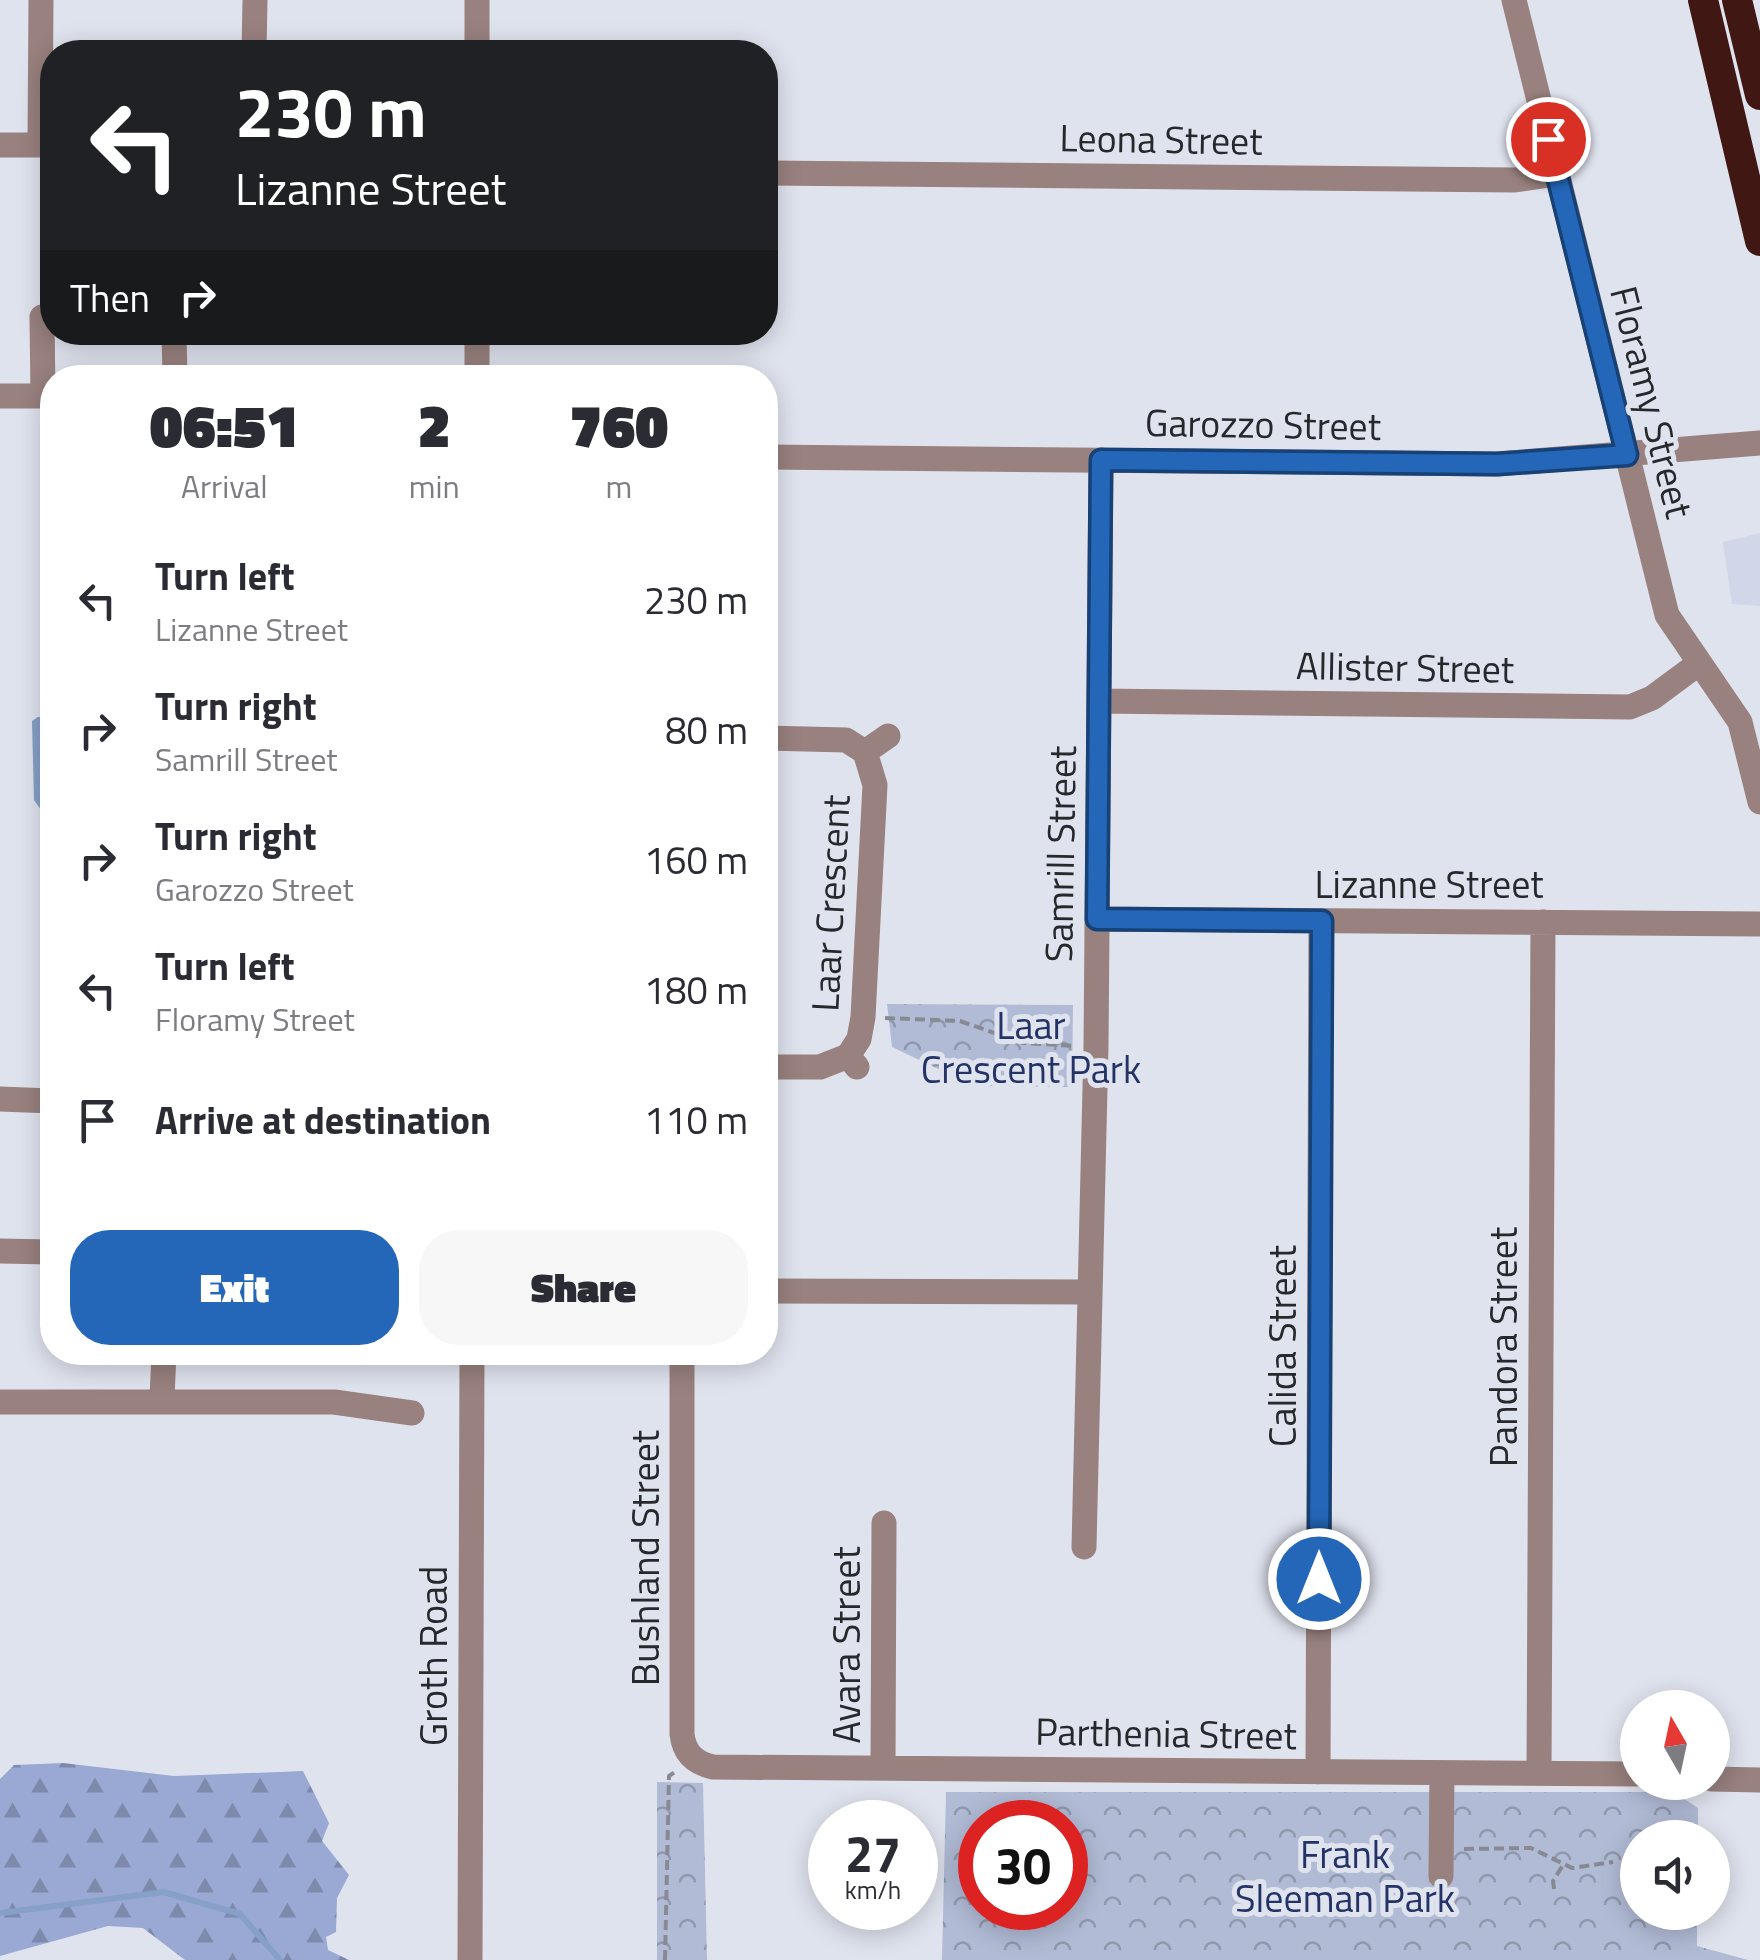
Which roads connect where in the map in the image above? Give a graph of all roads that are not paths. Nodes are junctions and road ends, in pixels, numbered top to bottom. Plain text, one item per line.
1 (41, 0) edge
2 (256, 0) edge
3 (478, 0) edge
4 (1514, 0) edge
5 (1703, 0) edge
6 (1737, 0) edge
7 (42, 40) edge
8 (254, 40) edge
9 (477, 40) edge
10 (1760, 95) edge
11 (0, 145) edge
12 (40, 145) edge
13 (778, 174) edge
14 (1557, 174) junction
15 (1760, 241) edge
16 (0, 396) edge
17 (40, 396) edge
18 (1760, 443) edge
19 (1627, 455) junction
20 (778, 458) edge
21 (1101, 460) junction
22 (1698, 664) junction
23 (1100, 702) junction
24 (888, 736) dead end
25 (778, 738) edge
26 (865, 752) junction
27 (1760, 802) edge
28 (1097, 919) junction
29 (1322, 921) junction
30 (1543, 922) junction
31 (1760, 924) edge
32 (778, 1067) edge
33 (0, 1099) edge
34 (40, 1101) edge
35 (0, 1251) edge
36 (40, 1252) edge
37 (778, 1291) edge
38 (1089, 1292) junction
39 (163, 1365) edge
40 (472, 1365) edge
41 (682, 1365) edge
42 (162, 1399) junction
43 (0, 1402) edge
44 (412, 1412) dead end
45 (884, 1523) dead end
46 (1084, 1547) dead end
47 (694, 1760) joint
48 (883, 1767) junction
49 (1318, 1772) junction
50 (1539, 1772) junction
51 (1442, 1773) junction
52 (1620, 1774) edge
53 (1730, 1779) edge
54 (1760, 1780) edge
55 (1441, 1876) dead end
56 (470, 1960) edge

1 - 7 street
2 - 8 street
3 - 9 street
4 - 14 street, Floramy Street
5 - 15 highway
6 - 10 highway
11 - 12 street
13 - 14 street, Leona Street
14 - 19 street, Floramy Street
16 - 17 street
18 - 19 street, Garozzo Street
19 - 21 street, Garozzo Street
19 - 22 street, Floramy Street
20 - 21 street, Garozzo Street
21 - 23 street, Samrill Street
22 - 23 street, Allister Street
22 - 27 street, Floramy Street
23 - 28 street, Samrill Street
24 - 26 street, Laar Crescent
25 - 26 street, Laar Crescent
26 - 32 street, Laar Crescent
28 - 29 street, Lizanne Street
28 - 38 street, Samrill Street
29 - 30 street, Lizanne Street
29 - 49 street, Calida Street
30 - 31 street, Lizanne Street
30 - 50 street, Pandora Street
33 - 34 street
35 - 36 street
37 - 38 street
38 - 46 street, Samrill Street
39 - 42 street
40 - 56 street, Groth Road
41 - 47 street, Bushland Street
42 - 43 street
42 - 44 street
45 - 48 street, Avara Street
47 - 48 street, Parthenia Street
48 - 49 street, Parthenia Street
49 - 51 street, Parthenia Street
50 - 51 street, Parthenia Street
50 - 52 street, Parthenia Street
51 - 55 street
53 - 54 street

